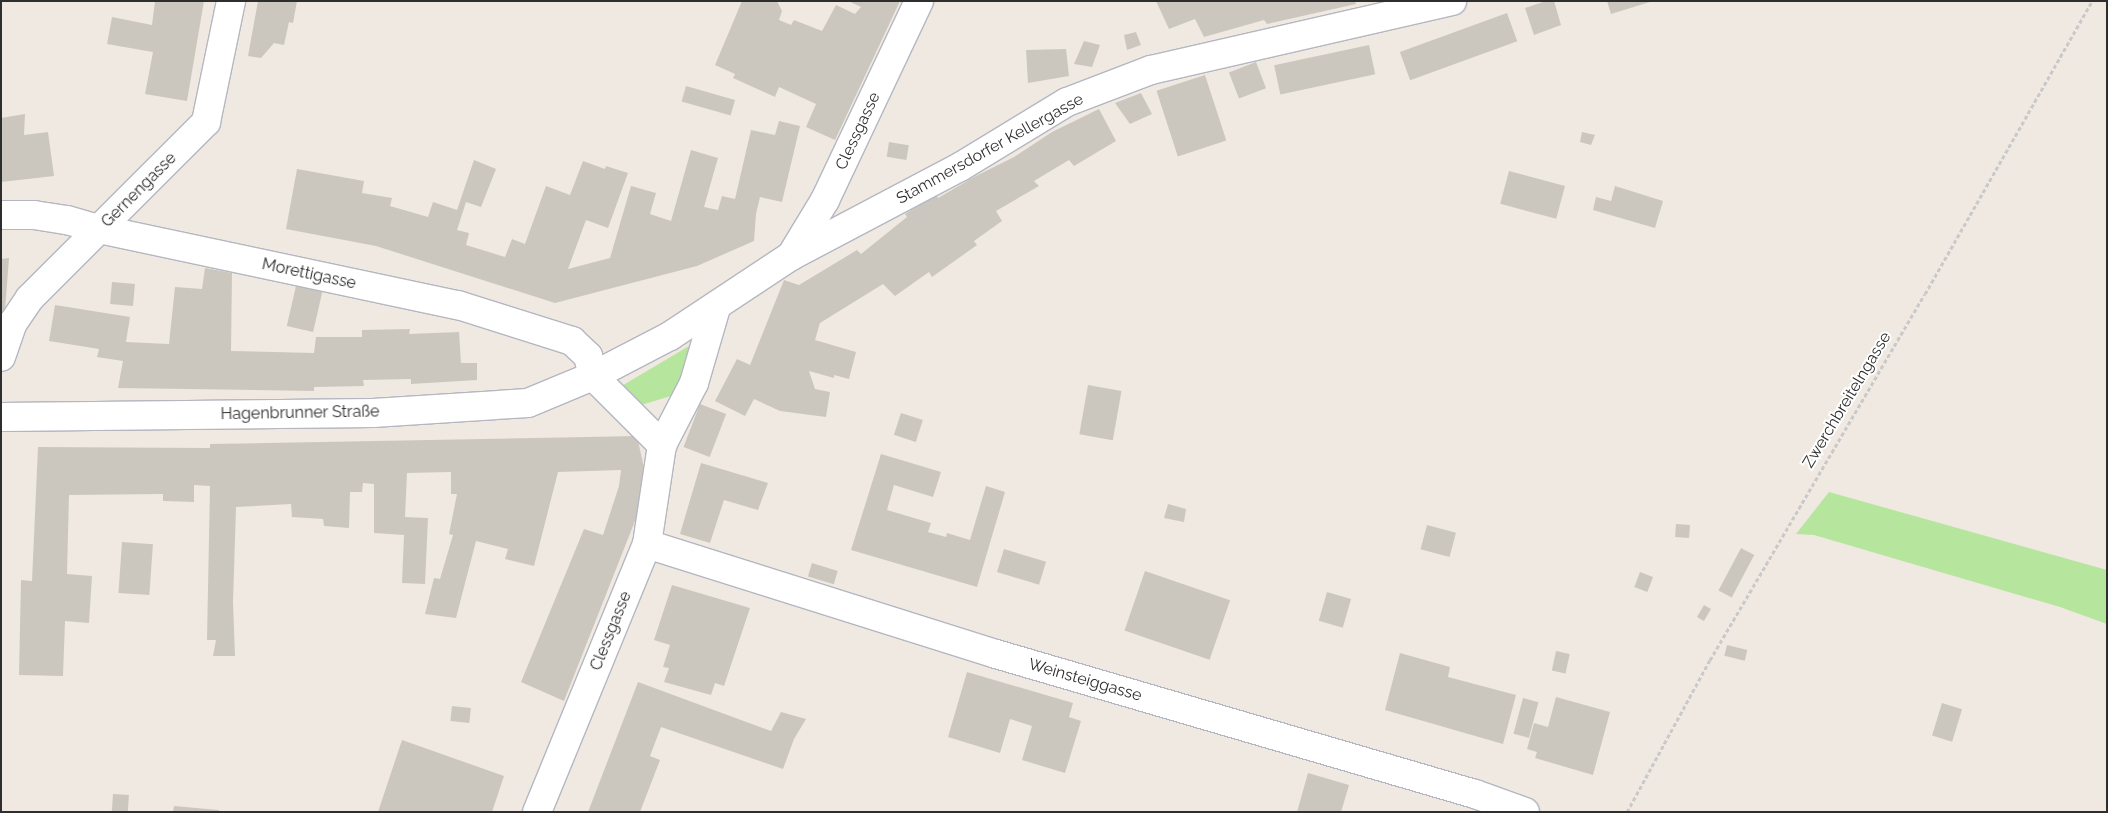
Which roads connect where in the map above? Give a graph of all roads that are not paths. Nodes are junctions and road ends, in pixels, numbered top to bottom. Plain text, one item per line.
1 (231, 1) edge
2 (919, 1) edge
3 (1452, 1) edge
4 (1, 215) edge
5 (99, 229) junction
6 (791, 256) junction
7 (716, 308) junction
8 (1, 357) edge
9 (593, 376) junction
10 (1, 417) edge
11 (662, 445) junction
12 (647, 544) junction
13 (537, 812) edge
14 (1525, 812) edge

1 - 5 street, Gernengasse
2 - 6 street, Clessgasse
3 - 6 street, Stammersdorfer Kellergasse
4 - 5 street, Morettigasse
5 - 8 street, Gernengasse
5 - 9 street, Morettigasse
6 - 7 street, Stammersdorfer Kellergasse
7 - 9 street, Stammersdorfer Kellergasse
7 - 11 street, Clessgasse
9 - 10 street, Hagenbrunner Straße
9 - 11 street
11 - 12 street, Clessgasse
12 - 13 street, Clessgasse
12 - 14 street, Weinsteiggasse

